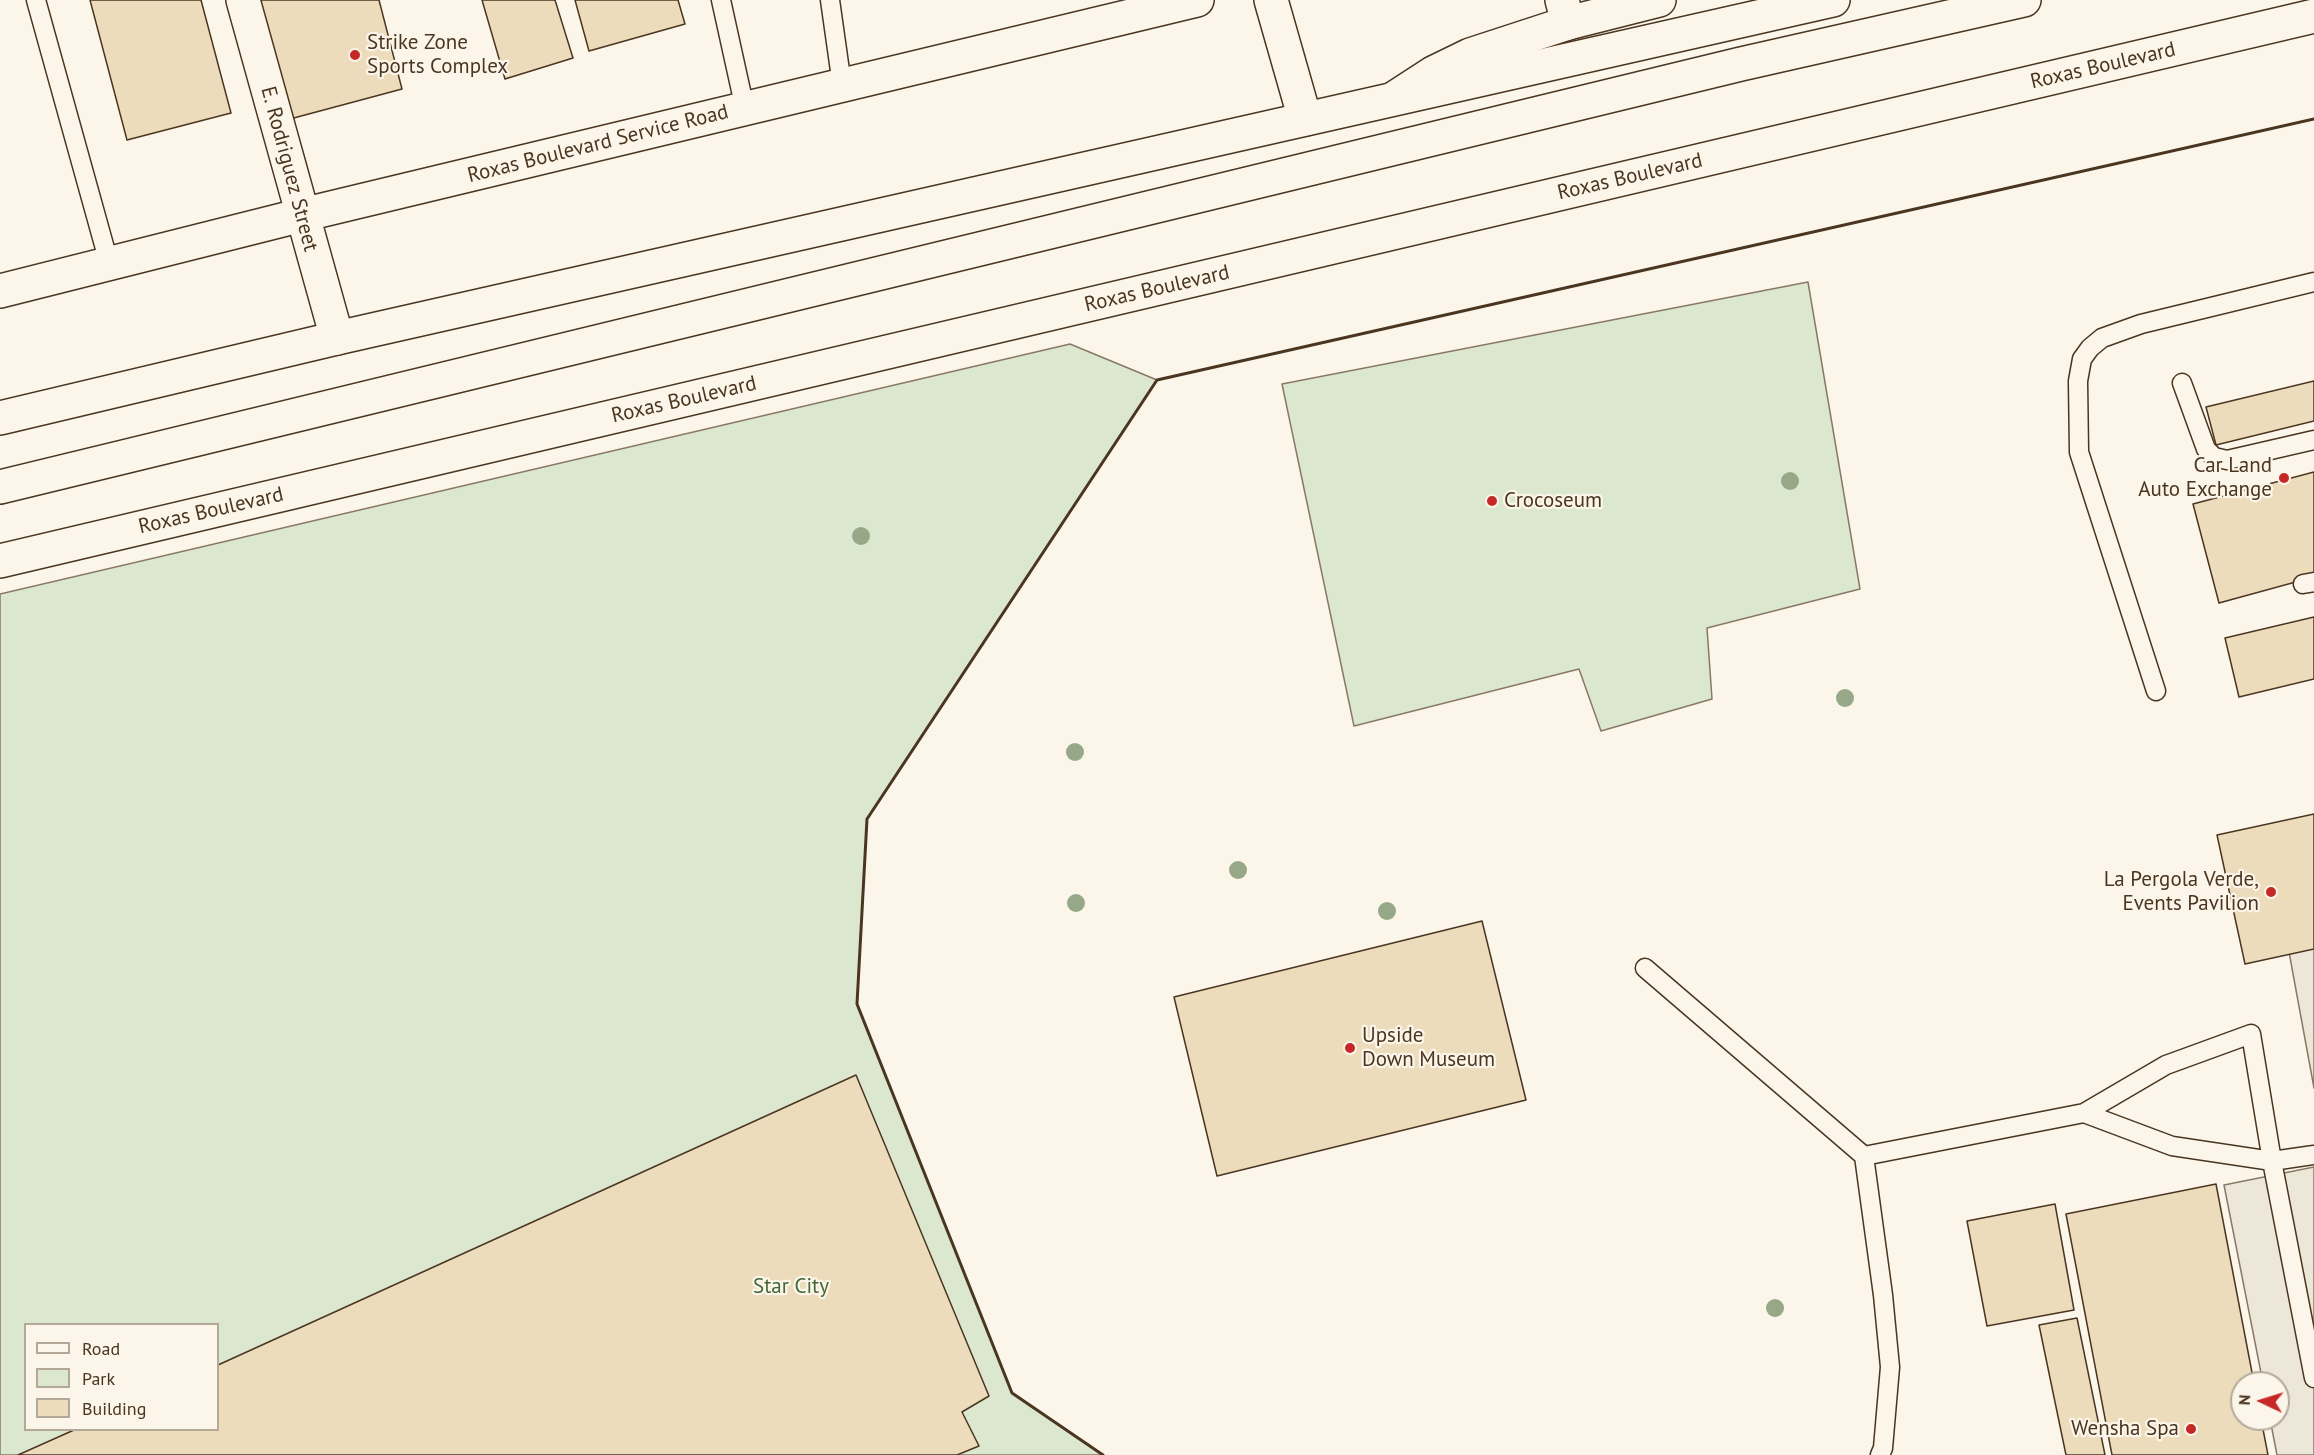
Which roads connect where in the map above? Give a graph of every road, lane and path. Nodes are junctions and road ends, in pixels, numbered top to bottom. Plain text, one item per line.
1 (36, 0) edge
2 (243, 0) edge
3 (721, 0) edge
4 (831, 0) edge
5 (1197, 0) edge
6 (1271, 0) edge
7 (1659, 0) edge
8 (1833, 0) edge
9 (2024, 0) edge
10 (1565, 11) edge
11 (2314, 16) edge
12 (842, 85) junction
13 (1396, 97) junction
14 (745, 108) junction
15 (1305, 119) junction
16 (302, 215) junction
17 (109, 263) junction
18 (2314, 282) edge
19 (0, 291) edge
20 (337, 338) junction
21 (2182, 383) dead end
22 (0, 418) edge
23 (2314, 440) edge
24 (0, 487) edge
25 (0, 561) edge
26 (2156, 691) dead end
27 (1645, 968) dead end
28 (2084, 1113) junction
29 (2314, 1155) edge
30 (1864, 1156) junction
31 (2272, 1161) junction
32 (2314, 1378) edge
33 (1880, 1455) edge

1 - 17 lane
2 - 16 main road, E. Rodriguez Street
3 - 14 lane
4 - 12 lane
5 - 12 main road, Roxas Boulevard Service Road
6 - 15 main road
7 - 10 main road
8 - 13 main road
9 - 24 main road
10 - 13 main road
11 - 25 main road, Roxas Boulevard
12 - 14 main road, Roxas Boulevard Service Road
13 - 15 main road
14 - 16 main road, Roxas Boulevard Service Road
15 - 20 main road
16 - 17 main road, Roxas Boulevard Service Road
16 - 20 main road, E. Rodriguez Street
17 - 19 main road, Roxas Boulevard Service Road
18 - 26 lane
20 - 22 main road
21 - 23 lane
27 - 30 lane
28 - 30 lane
28 - 31 lane
28 - 31 lane
29 - 31 lane
30 - 33 lane
31 - 32 lane

